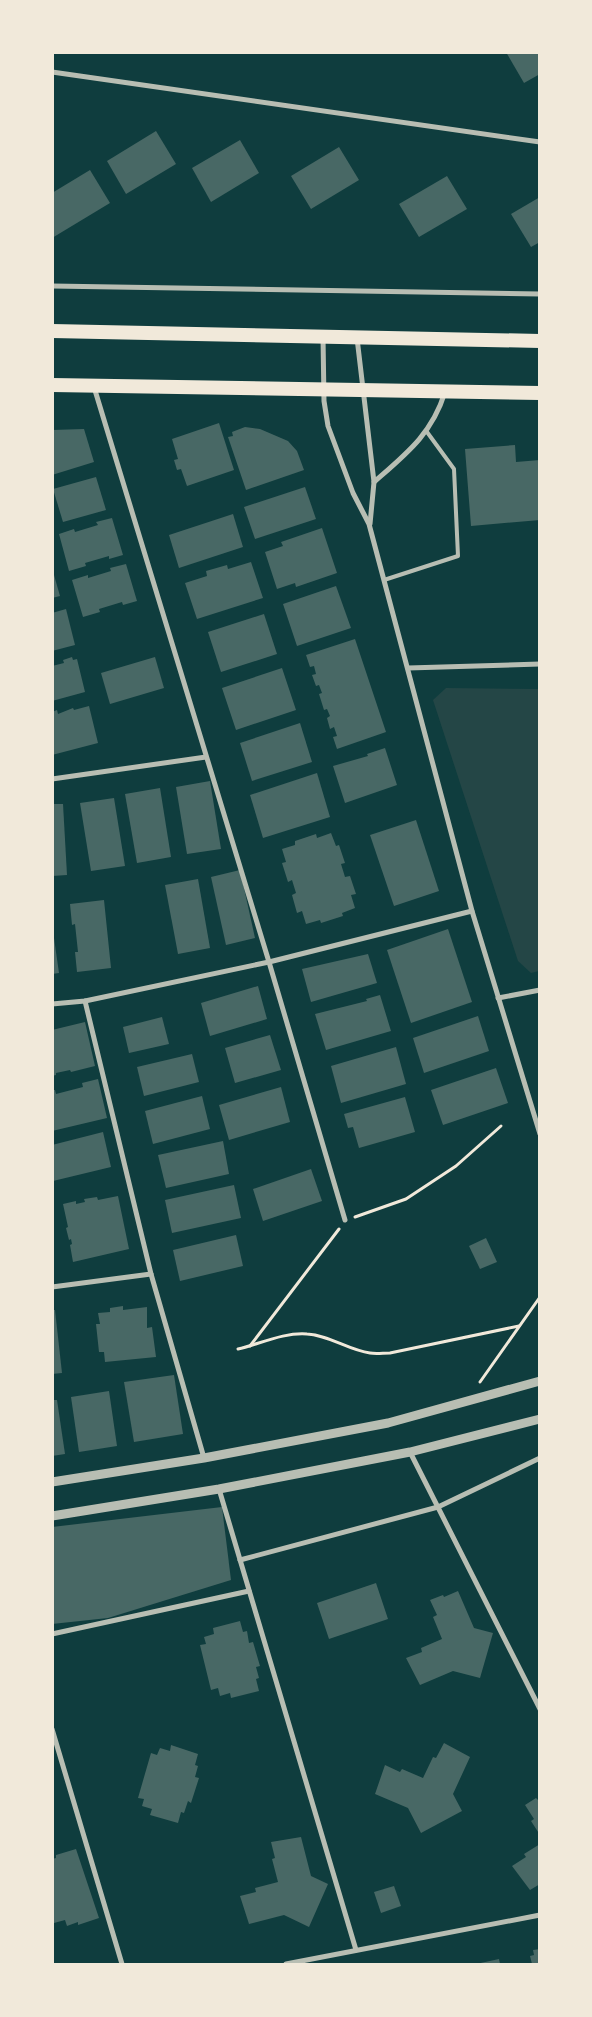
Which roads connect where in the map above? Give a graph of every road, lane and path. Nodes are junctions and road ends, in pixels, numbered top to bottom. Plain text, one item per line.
1 (52, 72) edge
2 (540, 142) edge
3 (52, 286) edge
4 (540, 294) edge
5 (52, 331) edge
6 (324, 336) junction
7 (357, 336) junction
8 (540, 341) edge
9 (52, 385) edge
10 (94, 386) junction
11 (324, 390) junction
12 (363, 390) junction
13 (446, 391) junction
14 (540, 393) edge
15 (426, 432) junction
16 (374, 482) junction
17 (370, 524) junction
18 (384, 580) junction
19 (540, 664) edge
20 (408, 668) junction
21 (206, 757) junction
22 (52, 779) edge
23 (472, 911) junction
24 (269, 962) junction
25 (540, 990) edge
26 (498, 998) junction
27 (85, 1001) junction
28 (52, 1004) edge
29 (500, 1126) dead end
30 (540, 1134) edge
31 (346, 1220) junction
32 (151, 1274) junction
33 (52, 1287) edge
34 (540, 1297) edge
35 (519, 1326) junction
36 (250, 1346) junction
37 (238, 1349) dead end
38 (540, 1381) edge
39 (466, 1401) junction
40 (540, 1419) edge
41 (410, 1452) junction
42 (204, 1458) junction
43 (540, 1458) edge
44 (52, 1482) edge
45 (219, 1489) junction
46 (438, 1507) junction
47 (52, 1516) edge
48 (240, 1560) junction
49 (250, 1591) junction
50 (52, 1634) edge
51 (540, 1709) edge
52 (52, 1729) edge
53 (540, 1915) edge
54 (356, 1950) junction
55 (122, 1964) edge
56 (286, 1964) edge

1 - 2 street
3 - 4 street
5 - 6 highway
6 - 7 highway
6 - 11 street
7 - 8 highway
7 - 12 street
9 - 10 highway
10 - 11 highway
10 - 21 street
11 - 12 highway
11 - 17 street
12 - 13 highway
12 - 16 street
13 - 14 highway
13 - 15 street
15 - 16 street
15 - 18 lane
16 - 17 street
17 - 18 street
18 - 20 street
19 - 20 street
20 - 23 street
21 - 22 street
21 - 24 street
23 - 24 street
23 - 26 street
24 - 27 street
24 - 31 street
25 - 26 street
26 - 30 street
27 - 28 street
27 - 32 street
29 - 31 path
31 - 36 path
32 - 33 street
32 - 42 street
34 - 35 path
35 - 36 path
35 - 39 path
36 - 37 path
38 - 39 street
39 - 42 street
40 - 41 street
41 - 45 street
41 - 46 street
42 - 44 street
43 - 46 street
45 - 47 street
45 - 48 street
46 - 48 street
46 - 51 street
48 - 49 street
49 - 50 street
49 - 54 street
52 - 55 street
53 - 54 street
54 - 56 street

